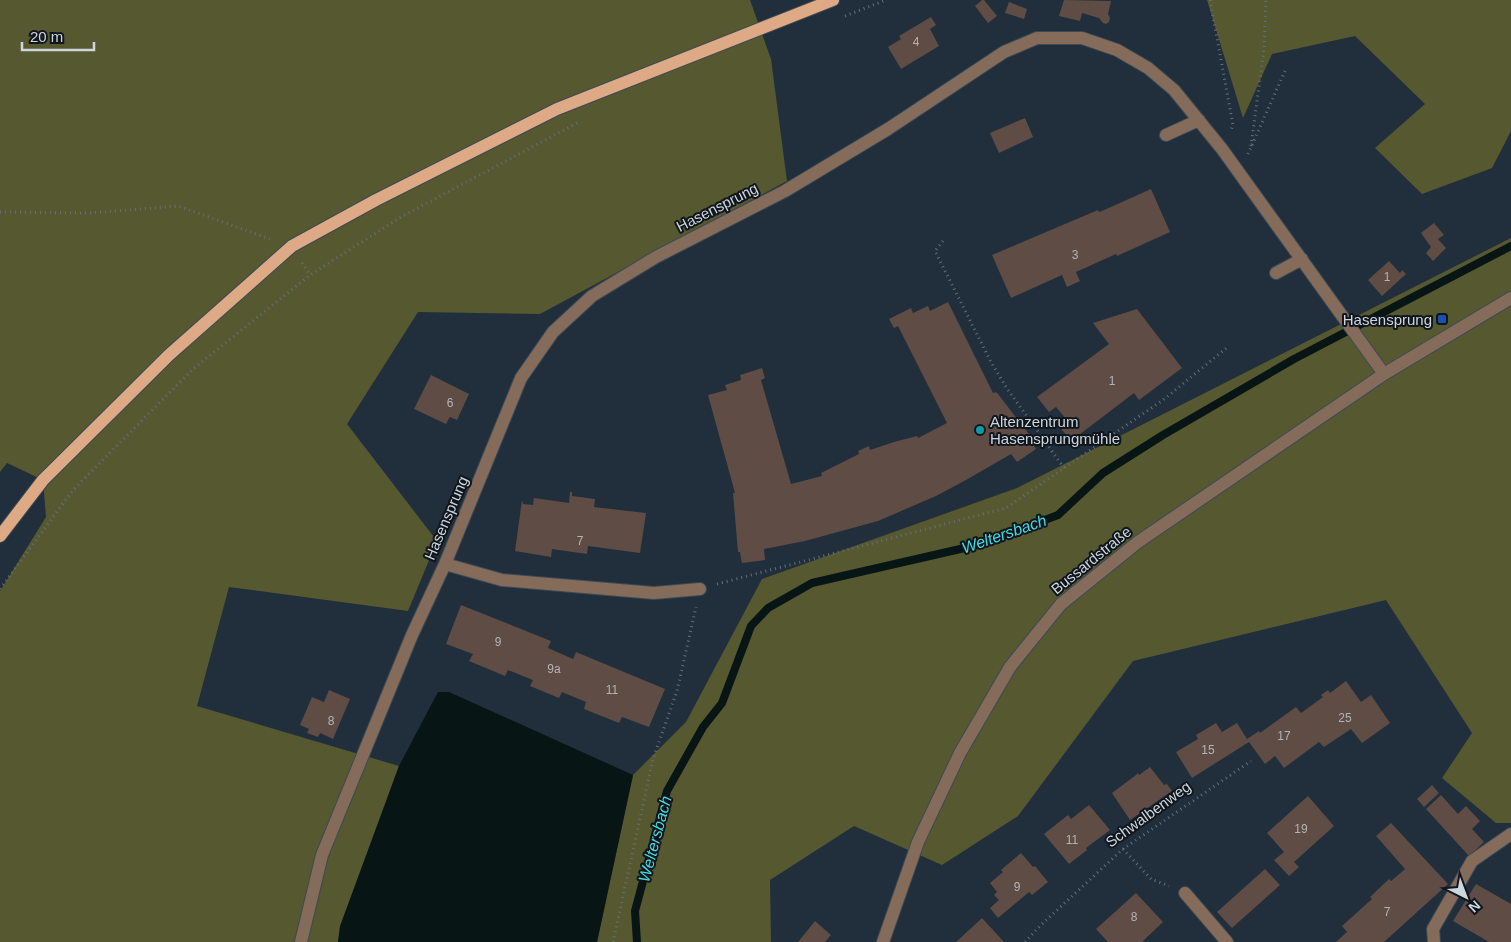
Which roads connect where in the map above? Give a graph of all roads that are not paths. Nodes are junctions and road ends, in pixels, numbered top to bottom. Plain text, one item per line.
1 (833, 0) edge
2 (1199, 120) junction
3 (1166, 135) dead end
4 (1302, 259) junction
5 (1276, 273) dead end
6 (1511, 298) edge
7 (1384, 374) junction
8 (0, 536) edge
9 (445, 564) junction
10 (700, 589) road end
11 (1511, 834) edge
12 (1185, 893) road end
13 (301, 942) edge
14 (883, 942) edge
15 (1227, 942) edge
16 (1434, 942) edge

1 - 8 main road
2 - 3 street
2 - 4 street, Hasensprung
2 - 9 street, Hasensprung
4 - 5 street
4 - 7 street, Hasensprung
6 - 7 street, Bussardstraße
7 - 14 street, Bussardstraße
9 - 10 street
9 - 13 street, Hasensprung
11 - 16 street
12 - 15 street

